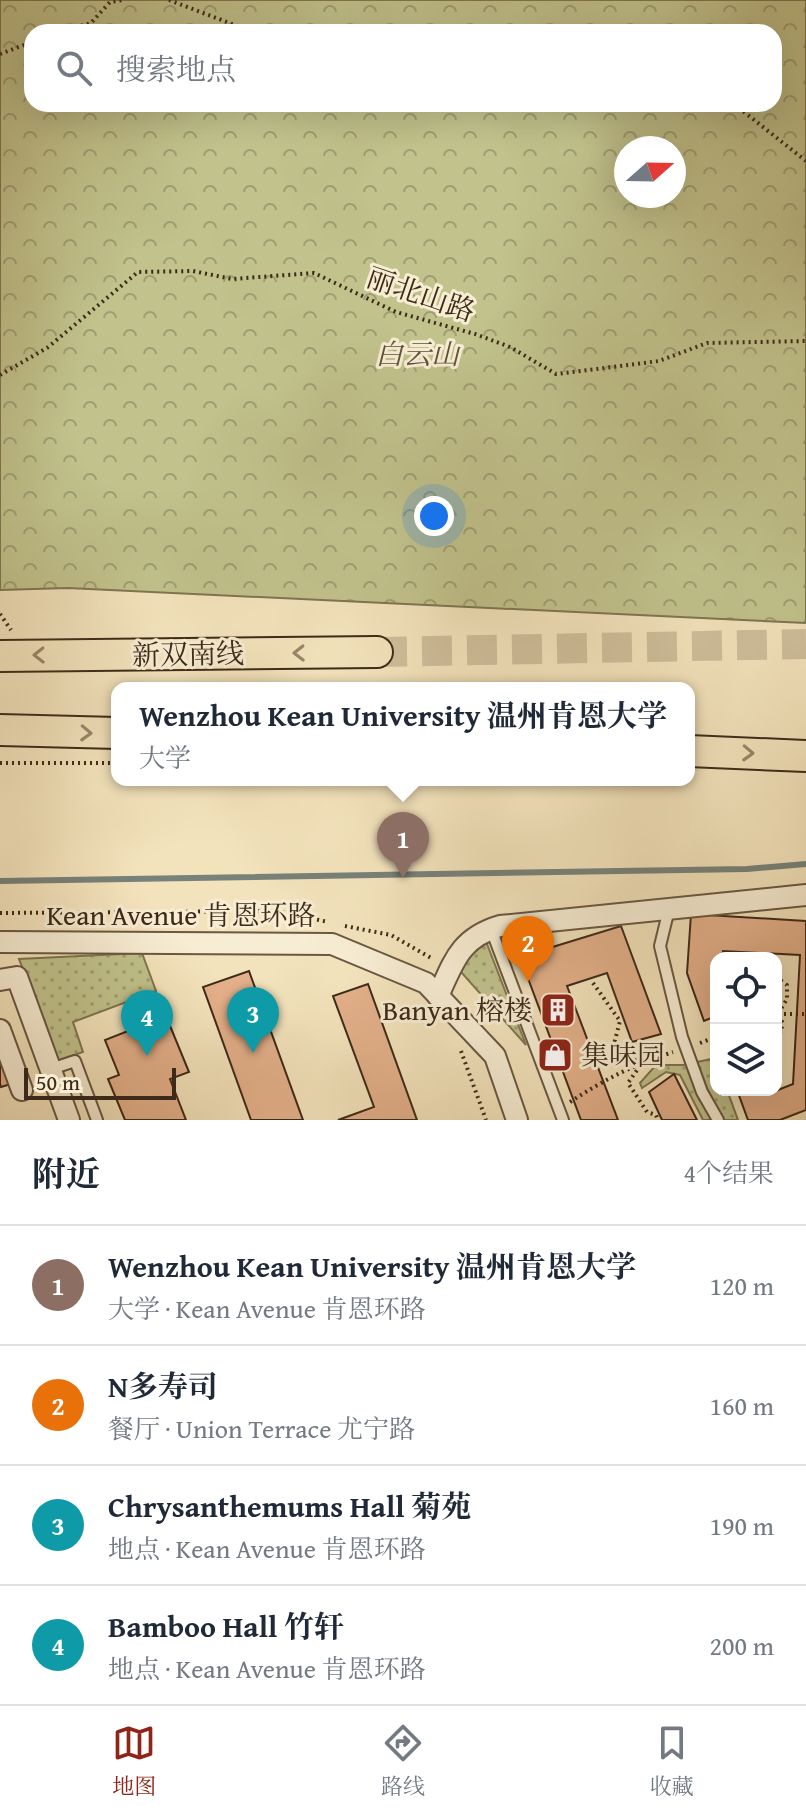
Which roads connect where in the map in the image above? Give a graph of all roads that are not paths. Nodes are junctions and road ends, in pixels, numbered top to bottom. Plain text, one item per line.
1 (377, 652) tunnel mouth
2 (0, 656) edge
3 (0, 730) edge
4 (111, 733) edge
5 (695, 751) edge
6 (806, 756) edge
7 (806, 895) edge
8 (669, 909) junction
9 (491, 929) junction
10 (3, 942) edge
11 (9, 979) edge
12 (438, 996) junction
13 (0, 1030) edge
14 (51, 1069) junction
15 (22, 1090) dead end
16 (69, 1120) edge
17 (97, 1120) edge
18 (517, 1120) edge
19 (563, 1120) edge
20 (718, 1120) edge

1 -> 2 main road, 新双南线
3 -> 4 main road
5 -> 6 main road
7 - 8 street
8 - 9 street
8 - 20 lane
9 - 12 street
9 - 19 lane
10 - 11 street
10 - 12 street, Kean Avenue 肯恩环路
11 - 14 street
12 - 18 street, Kean Avenue 肯恩环路
13 - 15 street
14 - 16 street
14 - 17 lane

